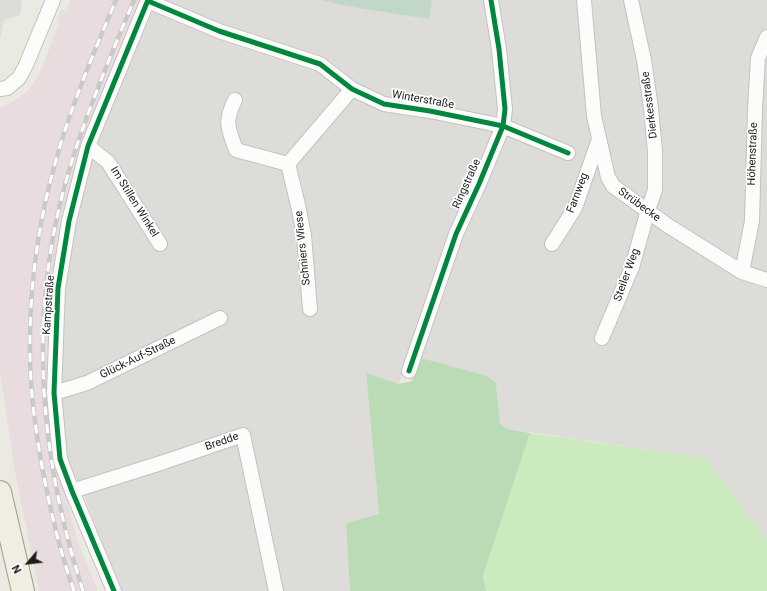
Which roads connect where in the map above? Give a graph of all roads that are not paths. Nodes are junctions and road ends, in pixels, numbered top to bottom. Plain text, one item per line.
1 (53, 0) edge
2 (492, 0) edge
3 (584, 0) edge
4 (631, 0) edge
5 (148, 1) edge
6 (767, 37) edge
7 (0, 89) edge
8 (352, 89) junction
9 (235, 100) dead end
10 (503, 126) junction
11 (599, 138) junction
12 (88, 146) junction
13 (568, 153) dead end
14 (288, 164) junction
15 (648, 210) junction
16 (160, 244) dead end
17 (552, 244) dead end
18 (742, 272) junction
19 (767, 280) edge
20 (310, 309) dead end
21 (220, 318) dead end
22 (602, 338) dead end
23 (409, 372) dead end
24 (54, 393) junction
25 (72, 491) junction
26 (0, 492) edge
27 (23, 591) edge
28 (114, 591) edge
29 (276, 591) edge

1 - 7 street
2 - 10 street, Ringstraße
3 - 11 street, Strübecke
4 - 15 street, Dierkesstraße
5 - 8 street, Winterstraße
5 - 12 street, Kampstraße
6 - 18 street, Höhenstraße
8 - 10 street, Winterstraße
8 - 14 street
9 - 14 street
10 - 13 street, Winterstraße
10 - 23 street, Ringstraße
11 - 15 street, Strübecke
11 - 17 street, Farnweg
12 - 16 street, Im Stillen Winkel
12 - 24 street, Kampstraße
14 - 20 street, Schniers Wiese
15 - 18 street, Strübecke
15 - 22 street, Steiler Weg
18 - 19 street, Strübecke
21 - 24 street, Glück-Auf-Straße
24 - 25 street, Kampstraße
25 - 28 street, Kampstraße
25 - 29 street, Bredde
26 - 27 main road

